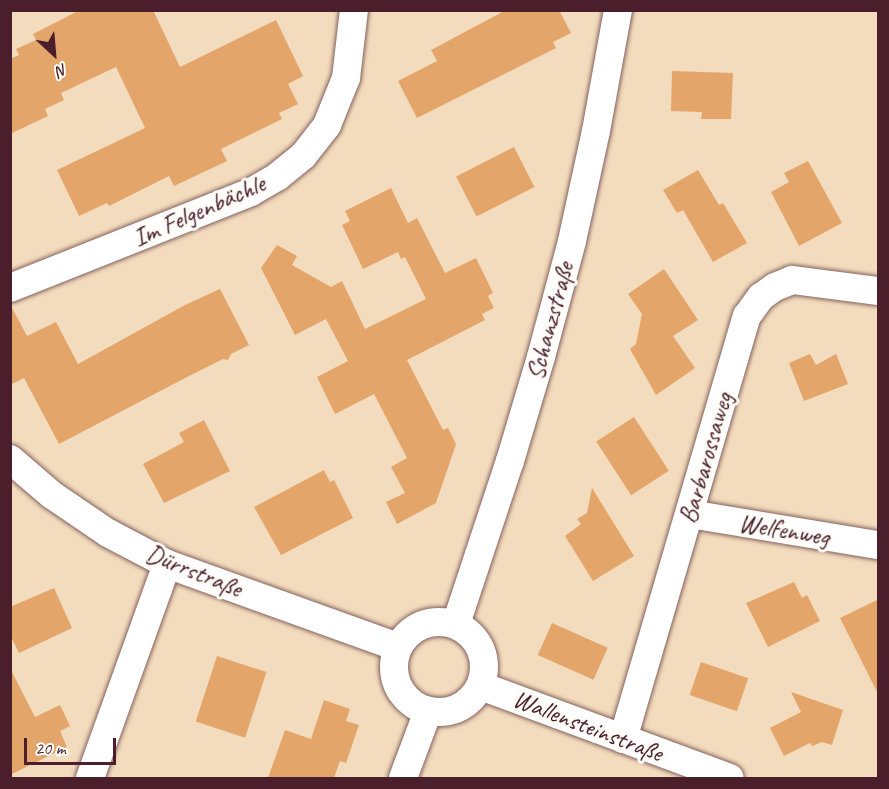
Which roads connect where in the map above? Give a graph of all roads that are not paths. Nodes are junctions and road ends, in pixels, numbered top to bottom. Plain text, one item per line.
1 (354, 10) edge
2 (618, 10) edge
3 (10, 288) edge
4 (879, 291) edge
5 (10, 459) edge
6 (690, 514) junction
7 (879, 545) edge
8 (166, 564) junction
9 (456, 624) junction
10 (397, 646) junction
11 (481, 686) junction
12 (428, 711) junction
13 (623, 739) junction
14 (90, 778) edge
15 (403, 778) edge
16 (730, 778) edge

1 - 3 street, Im Felgenbächle
2 - 9 street, Schanzstraße
4 - 6 street, Barbarossaweg
5 - 8 street, Dürrstraße
6 - 7 street, Welfenweg
6 - 13 street, Barbarossaweg
8 - 10 street, Dürrstraße
8 - 14 street
9 - 10 street
9 - 11 street
10 - 12 street
11 - 12 street
11 - 13 street, Wallensteinstraße
12 - 15 street
13 - 16 street, Wallensteinstraße

